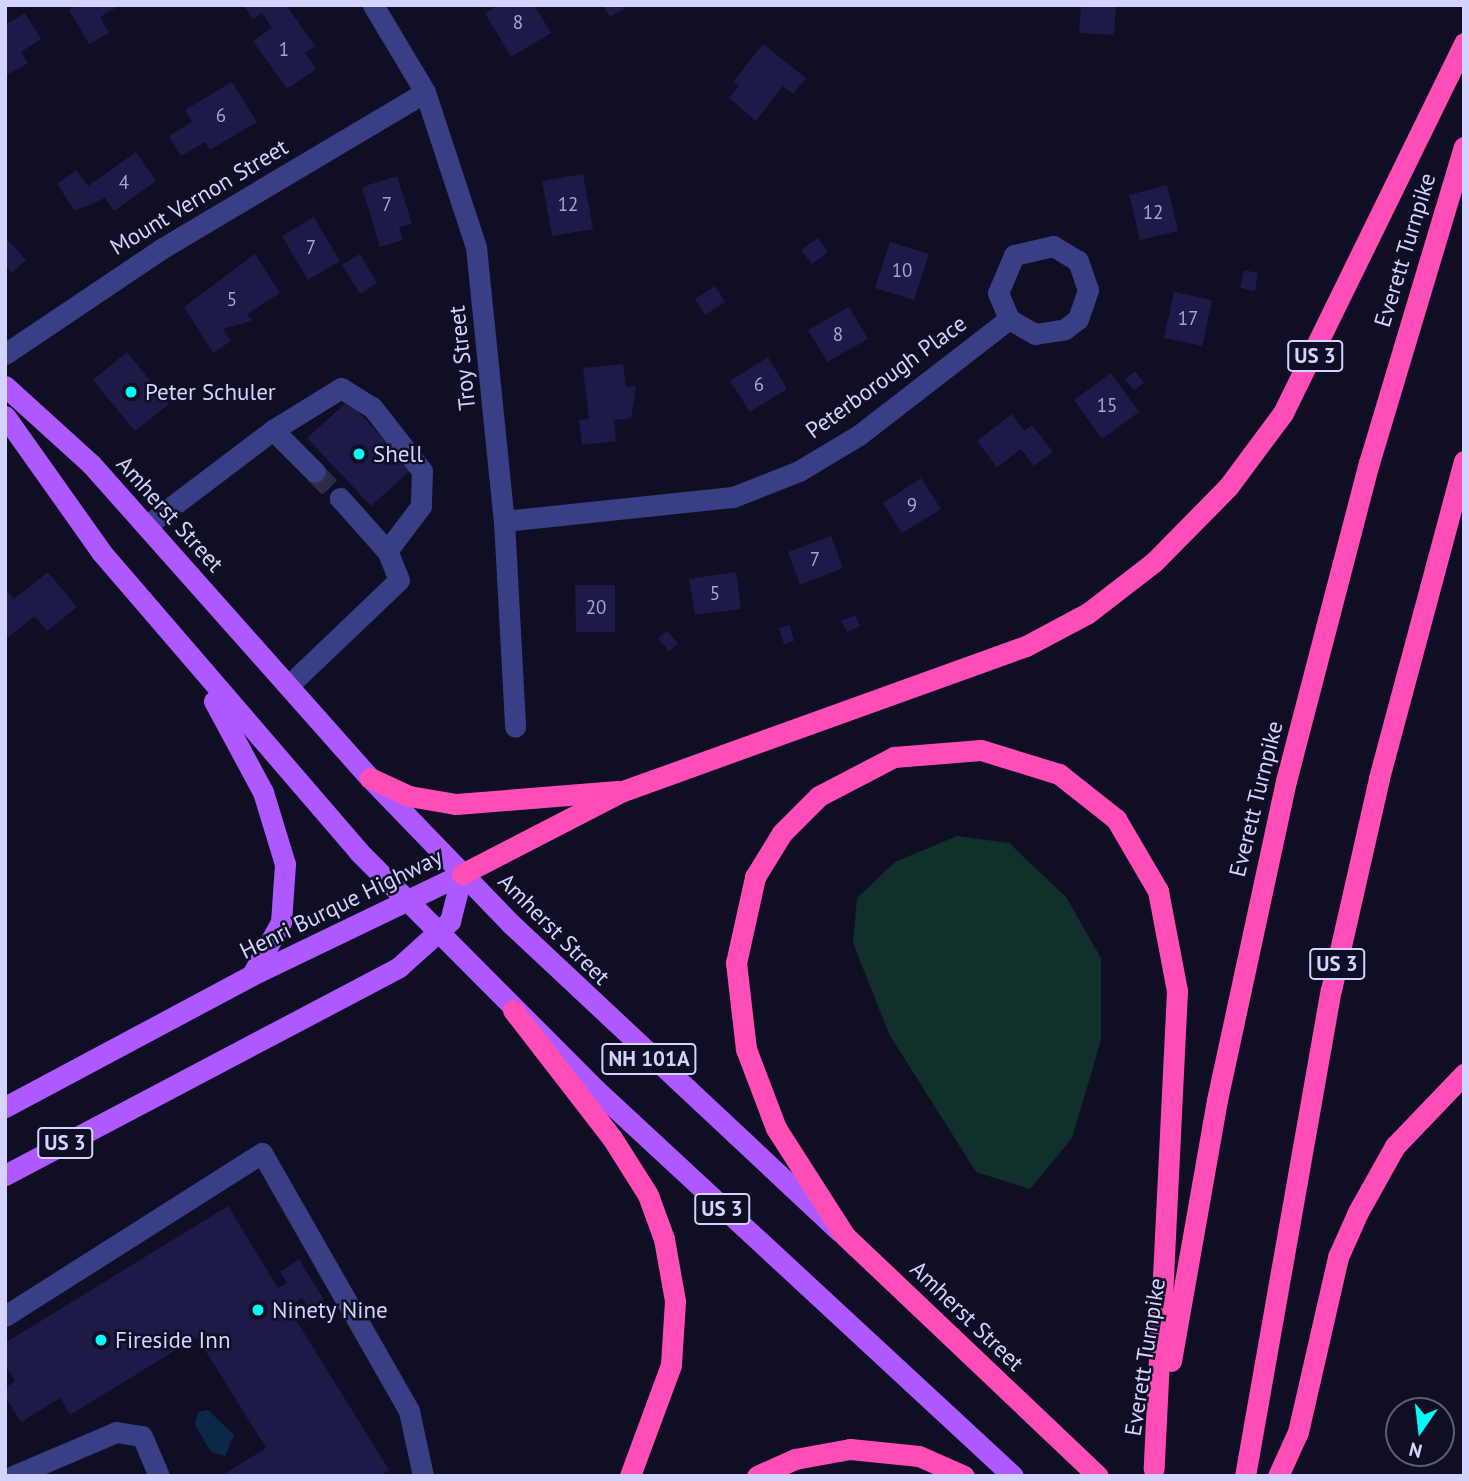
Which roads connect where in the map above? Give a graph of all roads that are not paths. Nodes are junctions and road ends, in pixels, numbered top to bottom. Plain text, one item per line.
1 (373, 5) edge
2 (1464, 43) edge
3 (425, 92) junction
4 (1464, 146) edge
5 (1009, 318) junction
6 (5, 354) edge
7 (5, 386) edge
8 (5, 416) edge
9 (273, 430) junction
10 (1464, 461) edge
11 (315, 472) tunnel mouth
12 (340, 498) tunnel mouth
13 (504, 521) junction
14 (146, 526) junction
15 (387, 551) junction
16 (173, 637) junction
17 (288, 686) junction
18 (514, 727) dead end
19 (370, 778) junction
20 (623, 791) junction
21 (462, 874) junction
22 (404, 900) junction
23 (438, 935) junction
24 (252, 975) junction
25 (513, 1010) junction
26 (1464, 1074) edge
27 (5, 1107) edge
28 (5, 1175) edge
29 (845, 1236) junction
30 (5, 1315) edge
31 (60, 1467) edge
32 (1153, 1472) edge
33 (13, 1476) edge
34 (159, 1476) edge
35 (423, 1476) edge
36 (630, 1476) edge
37 (757, 1476) edge
38 (964, 1476) edge
39 (1013, 1476) edge
40 (1098, 1476) edge
41 (1245, 1476) edge
42 (1278, 1476) edge

1 - 3 street, Troy Street
2 - 20 highway, US 3
3 - 6 street, Mount Vernon Street
3 - 13 street, Troy Street
4 - 32 highway, Everett Turnpike
5 - 5 street
5 - 13 street, Peterborough Place
7 - 14 main road, Amherst Street / NH 101A
8 - 16 main road
9 - 11 street
9 - 14 street
9 - 15 street
10 - 41 highway, US 3
12 - 15 street
13 - 18 street, Troy Street
14 - 17 main road, Amherst Street / NH 101A
15 - 17 street
16 - 22 main road
16 - 24 main road
17 - 19 main road, Amherst Street / NH 101A
19 - 20 highway
19 - 21 main road, Amherst Street / NH 101A
20 - 21 highway, US 3
21 - 22 main road, Henri Burque Highway / US 3
21 - 23 main road, Henri Burque Highway
21 - 29 main road, Amherst Street / NH 101A
22 - 23 main road
22 - 24 main road, Henri Burque Highway / US 3
23 - 25 main road, US 3
23 - 28 main road, Henri Burque Highway / US 3
24 - 27 main road, Henri Burque Highway / US 3
25 - 36 highway
25 - 39 main road, US 3
26 - 42 highway
29 - 32 highway
29 - 40 highway, Amherst Street / NH 101A
30 - 35 street
31 - 33 street
31 - 34 street
37 - 38 highway

